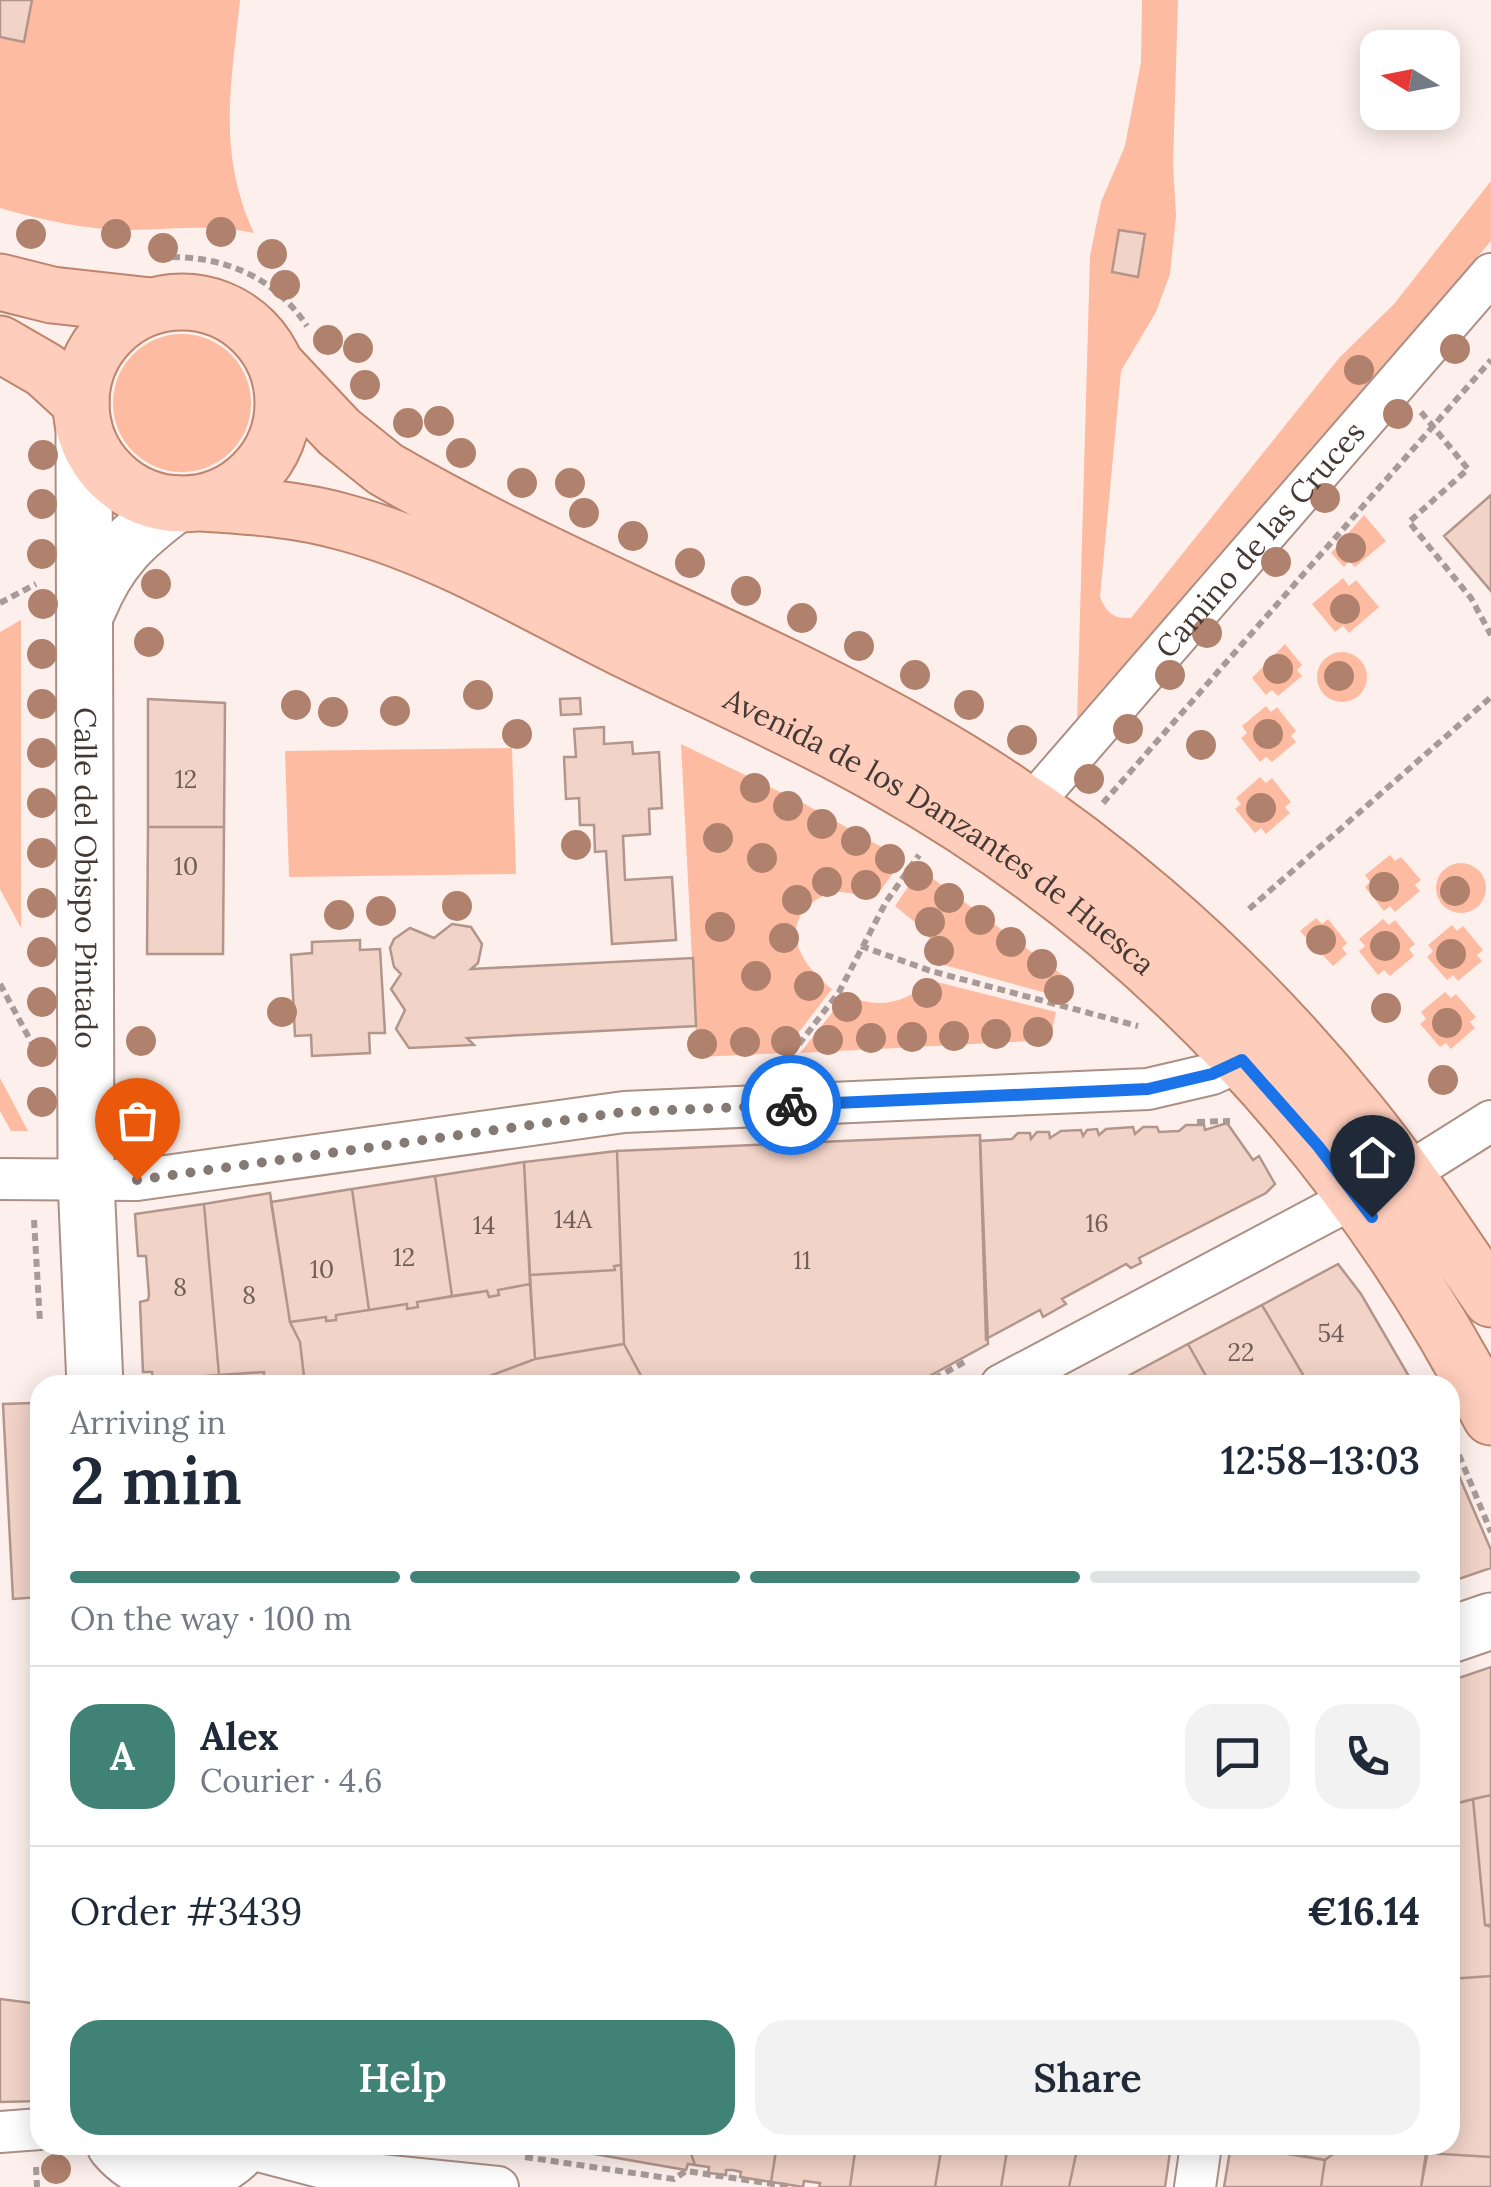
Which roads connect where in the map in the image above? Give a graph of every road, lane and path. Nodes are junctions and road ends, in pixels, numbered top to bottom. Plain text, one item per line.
1 (1491, 274) edge
2 (0, 282) edge
3 (146, 282) junction
4 (0, 344) edge
5 (293, 348) junction
6 (1491, 360) edge
7 (1420, 410) dead end
8 (83, 416) junction
9 (1432, 427) junction
10 (188, 503) junction
11 (36, 584) dead end
12 (0, 604) edge
13 (87, 612) junction
14 (1491, 635) edge
15 (1491, 698) edge
16 (1030, 806) junction
17 (1100, 806) dead end
18 (905, 847) dead end
19 (919, 855) junction
20 (932, 864) dead end
21 (1248, 909) dead end
22 (860, 946) junction
23 (0, 984) edge
24 (1126, 1014) dead end
25 (1139, 1027) junction
26 (1144, 1037) dead end
27 (35, 1049) dead end
28 (1242, 1060) junction
29 (802, 1065) dead end
30 (764, 1066) dead end
31 (782, 1066) junction
32 (1491, 1121) edge
33 (1243, 1122) dead end
34 (1179, 1123) dead end
35 (0, 1180) edge
36 (86, 1180) junction
37 (1381, 1185) junction
38 (34, 1217) dead end
39 (1491, 1299) edge
40 (40, 1327) dead end
41 (988, 1371) edge
42 (95, 1375) edge
43 (1451, 1375) edge
44 (1460, 1398) edge
45 (1471, 1428) edge
46 (1491, 1532) edge
47 (1491, 1620) edge
48 (1460, 1631) edge
49 (30, 2129) edge
50 (0, 2132) edge
51 (236, 2155) edge
52 (277, 2155) edge
53 (1200, 2155) edge
54 (132, 2168) edge
55 (510, 2172) edge
56 (793, 2187) edge
57 (1195, 2187) edge

1 - 16 street, Camino de las Cruces
2 - 3 main road
3 - 5 main road
3 - 5 path
3 - 8 main road
4 - 8 main road
5 - 10 main road
5 - 16 main road, Avenida de los Danzantes de Huesca
6 - 9 path
7 - 9 path
8 - 10 main road
8 - 13 street, Calle del Obispo Pintado
9 - 14 path
9 - 17 path
10 - 13 street, Calle del Obispo Pintado
10 - 28 main road, Avenida de los Danzantes de Huesca
11 - 12 path
13 - 36 street, Calle del Obispo Pintado
15 - 21 path
16 - 37 main road, Avenida de los Danzantes de Huesca
18 - 19 path
19 - 20 path
19 - 22 path
22 - 25 path
22 - 31 path
23 - 27 path
24 - 25 path
25 - 26 path
28 - 36 street
28 - 37 main road, Avenida de los Danzantes de Huesca
29 - 31 path
30 - 31 path
32 - 37 street
33 - 34 path
35 - 36 street
36 - 42 street, Calle del Obispo Pintado
37 - 39 main road, Avenida de los Danzantes de Huesca
37 - 41 street
37 - 43 main road, Avenida de los Danzantes de Huesca
38 - 40 path
44 - 45 main road, Avenida de los Danzantes de Huesca
45 - 46 path
47 - 48 street
49 - 50 street
51 - 54 street
52 - 55 street
53 - 57 street
55 - 56 path

